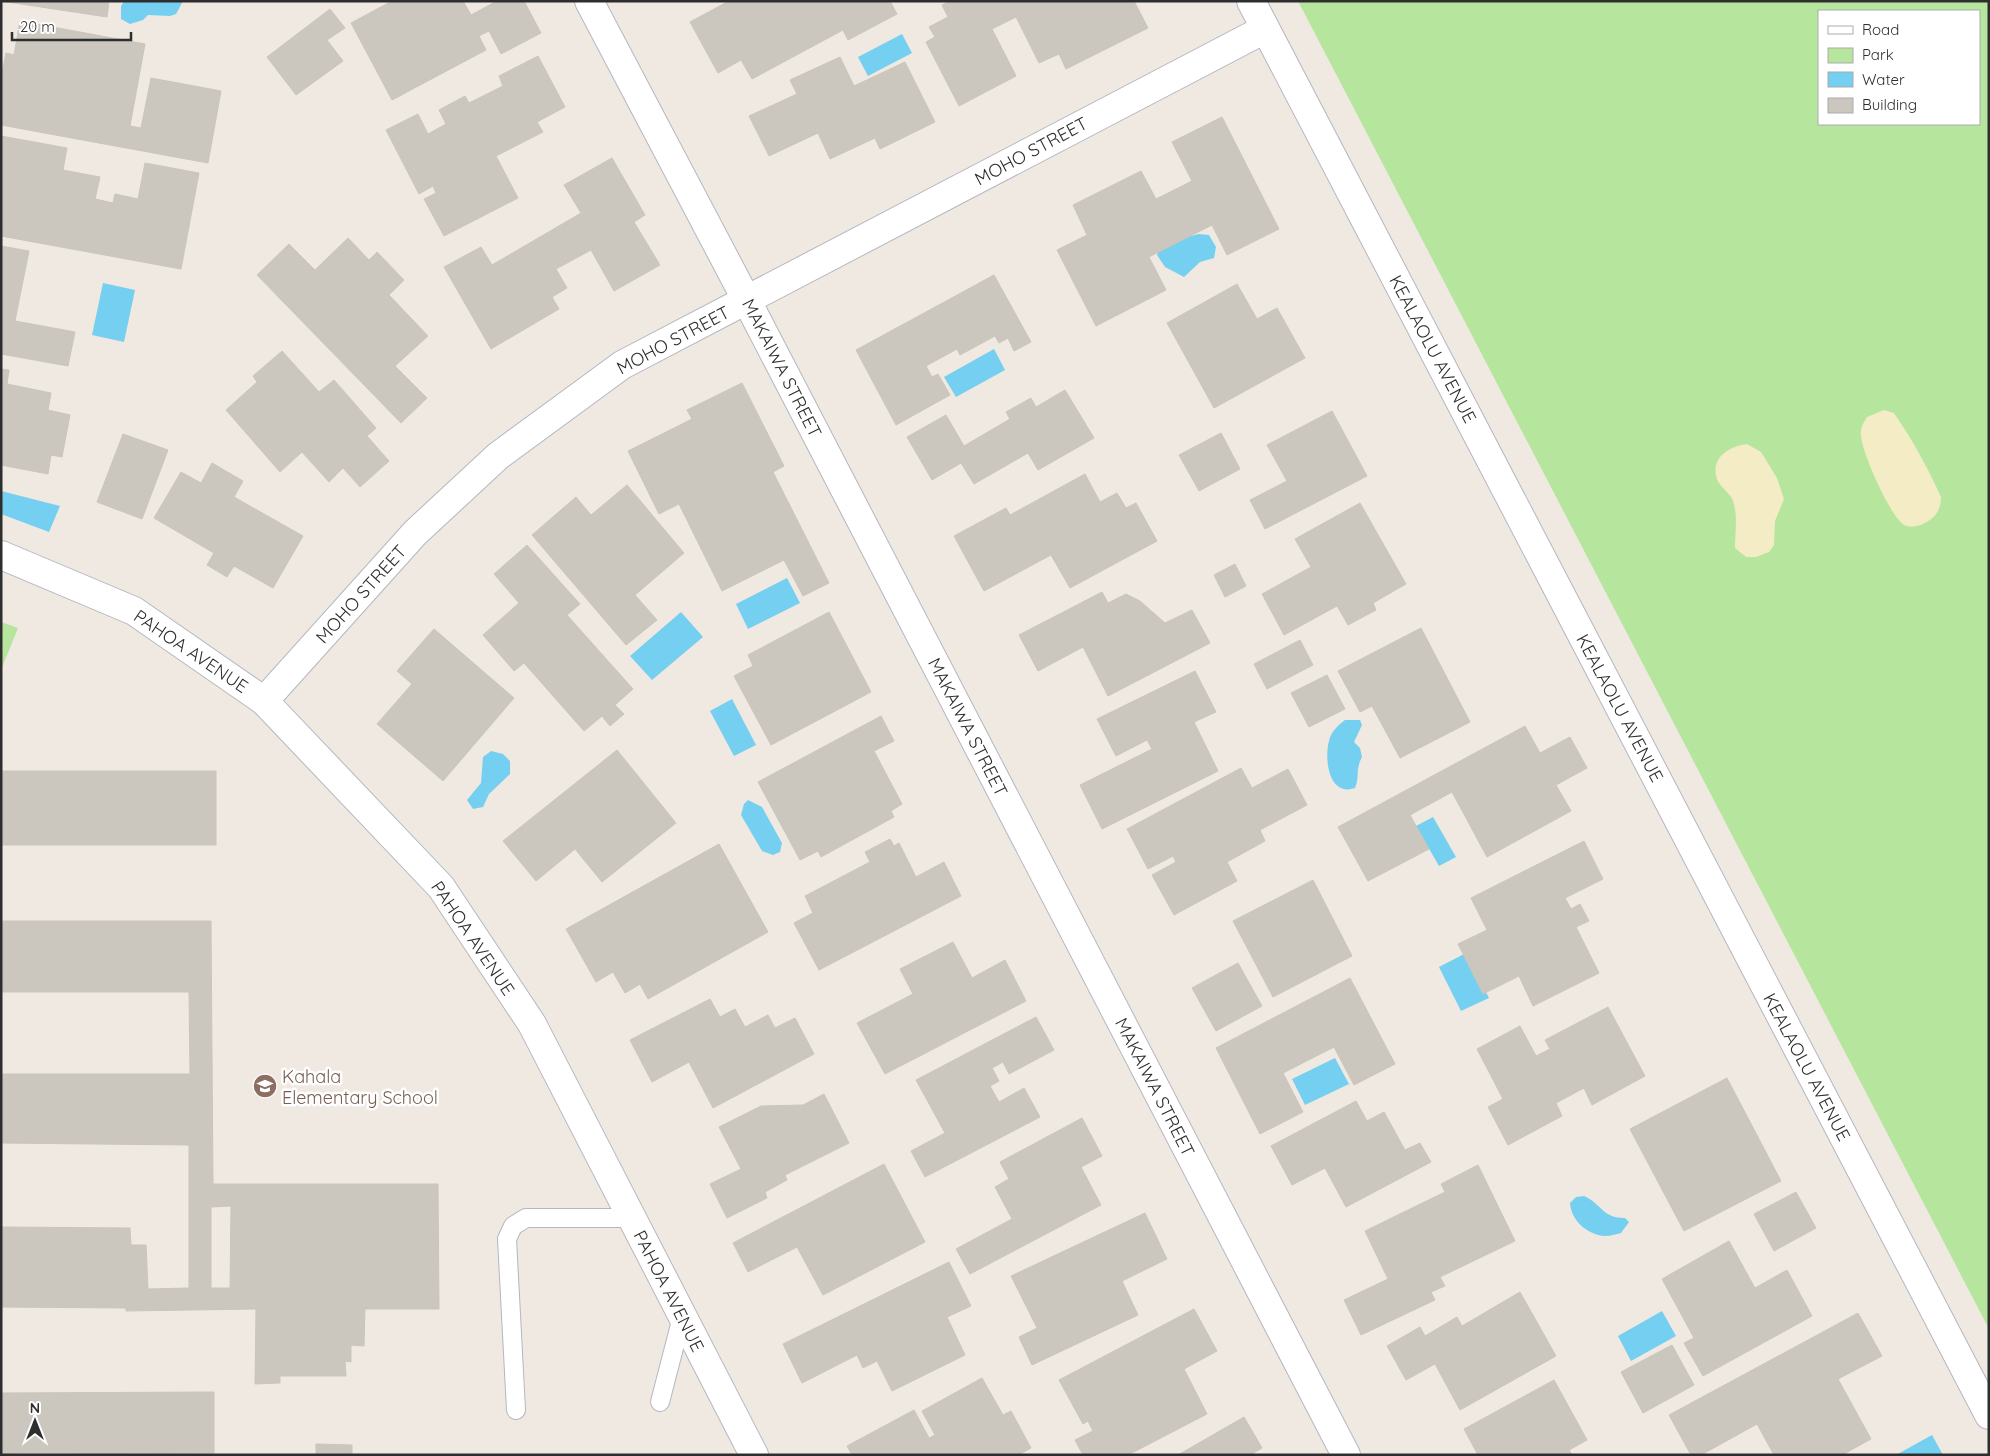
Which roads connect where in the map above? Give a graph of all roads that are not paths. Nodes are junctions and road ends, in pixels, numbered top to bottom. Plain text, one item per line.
1 (588, 1) edge
2 (1251, 1) edge
3 (1265, 29) junction
4 (747, 301) junction
5 (1, 555) edge
6 (264, 701) junction
7 (632, 1218) junction
8 (682, 1317) junction
9 (660, 1402) dead end
10 (516, 1410) dead end
11 (1989, 1415) edge
12 (754, 1455) edge
13 (1346, 1455) edge

1 - 4 street, MAKAIWA STREET
2 - 3 street, KEALAOLU AVENUE
3 - 4 street, MOHO STREET
3 - 11 street, KEALAOLU AVENUE
4 - 6 street, MOHO STREET
4 - 13 street, MAKAIWA STREET
5 - 6 street, PAHOA AVENUE
6 - 7 street, PAHOA AVENUE
7 - 8 street, PAHOA AVENUE
7 - 10 lane
8 - 9 lane
8 - 12 street, PAHOA AVENUE

